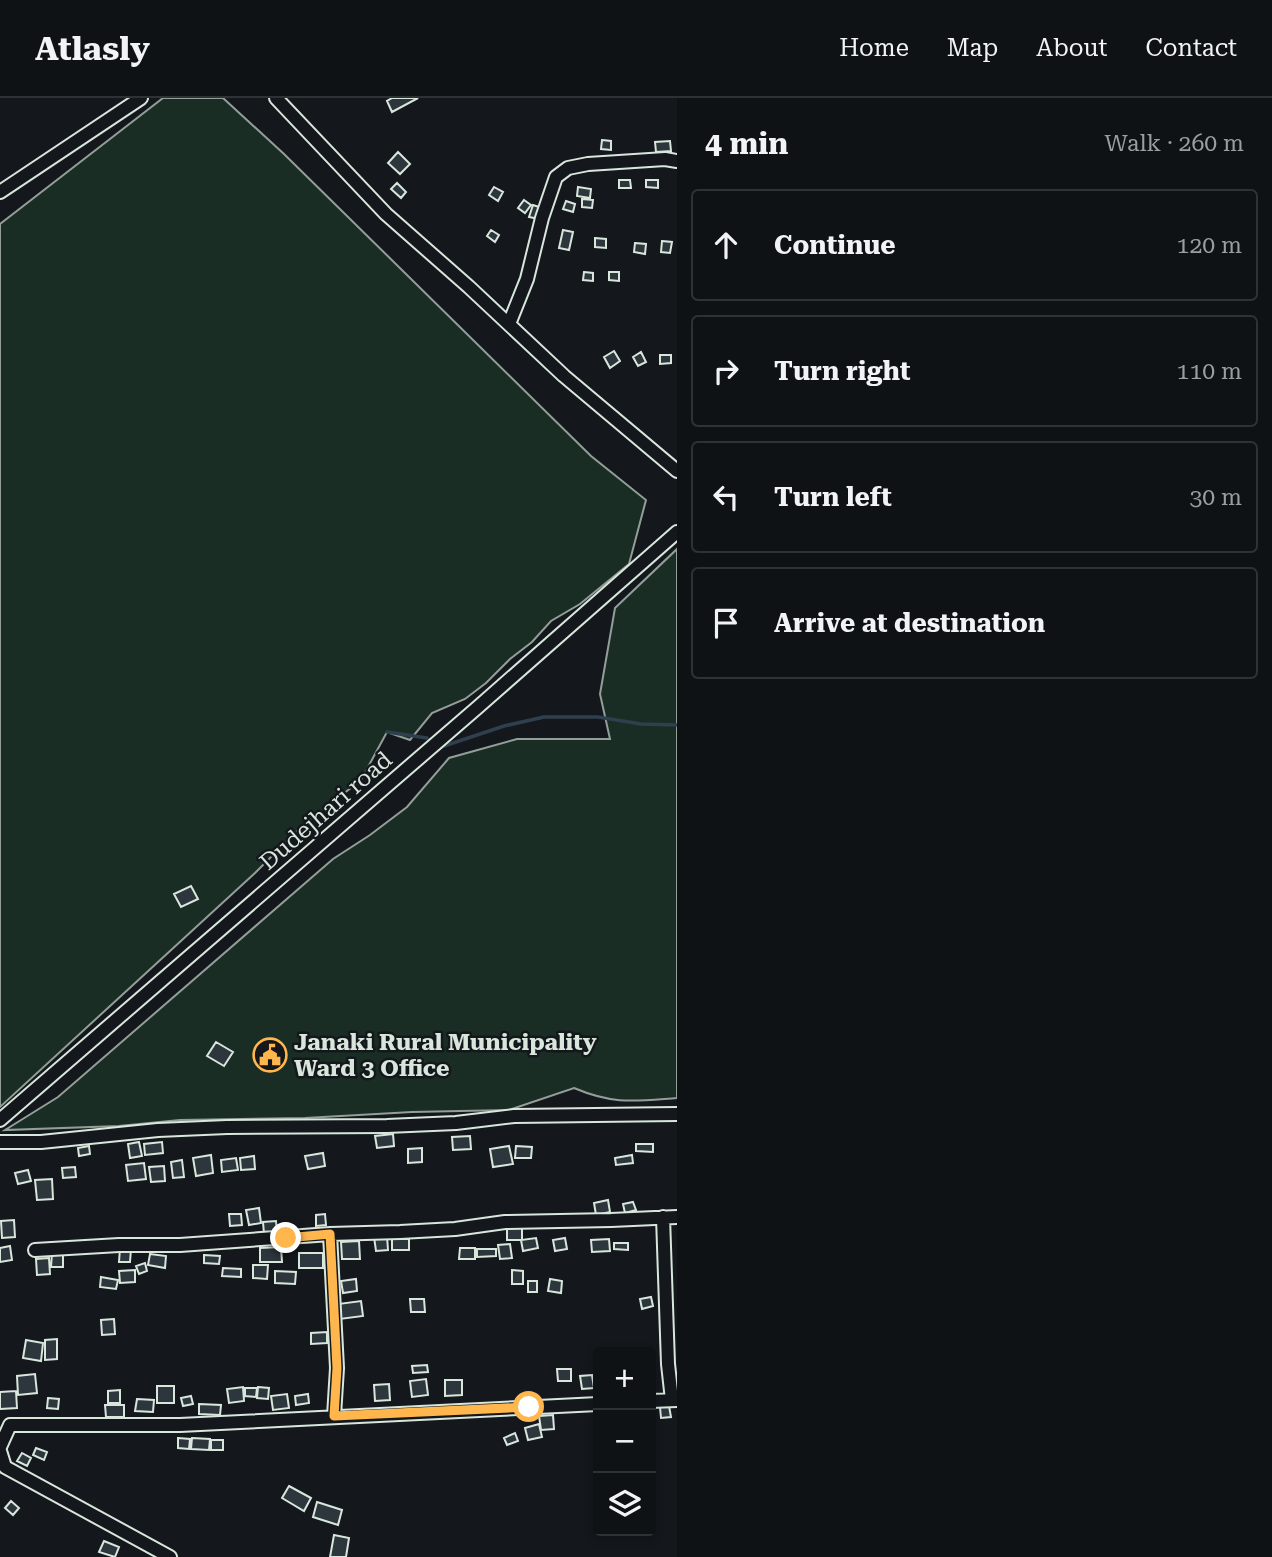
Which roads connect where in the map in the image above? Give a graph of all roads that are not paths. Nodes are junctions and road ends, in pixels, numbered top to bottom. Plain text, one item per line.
1 (141, 98) edge
2 (276, 98) edge
3 (677, 161) edge
4 (2, 187) edge
5 (509, 324) junction
6 (677, 471) edge
7 (677, 531) edge
8 (677, 1114) edge
9 (0, 1120) edge
10 (0, 1142) edge
11 (663, 1217) junction
12 (677, 1217) edge
13 (330, 1234) junction
14 (35, 1250) dead end
15 (675, 1400) edge
16 (656, 1401) edge
17 (593, 1404) edge
18 (334, 1416) junction
19 (0, 1449) edge
20 (3, 1466) edge
21 (170, 1557) edge

1 - 4 street
2 - 5 street
3 - 5 street
5 - 6 street
7 - 9 street, Dudejhari road
8 - 10 street
11 - 12 street
11 - 13 street
11 - 15 street
13 - 14 street
13 - 18 street
15 - 16 street
17 - 18 street
18 - 19 street
19 - 20 street
20 - 21 street

